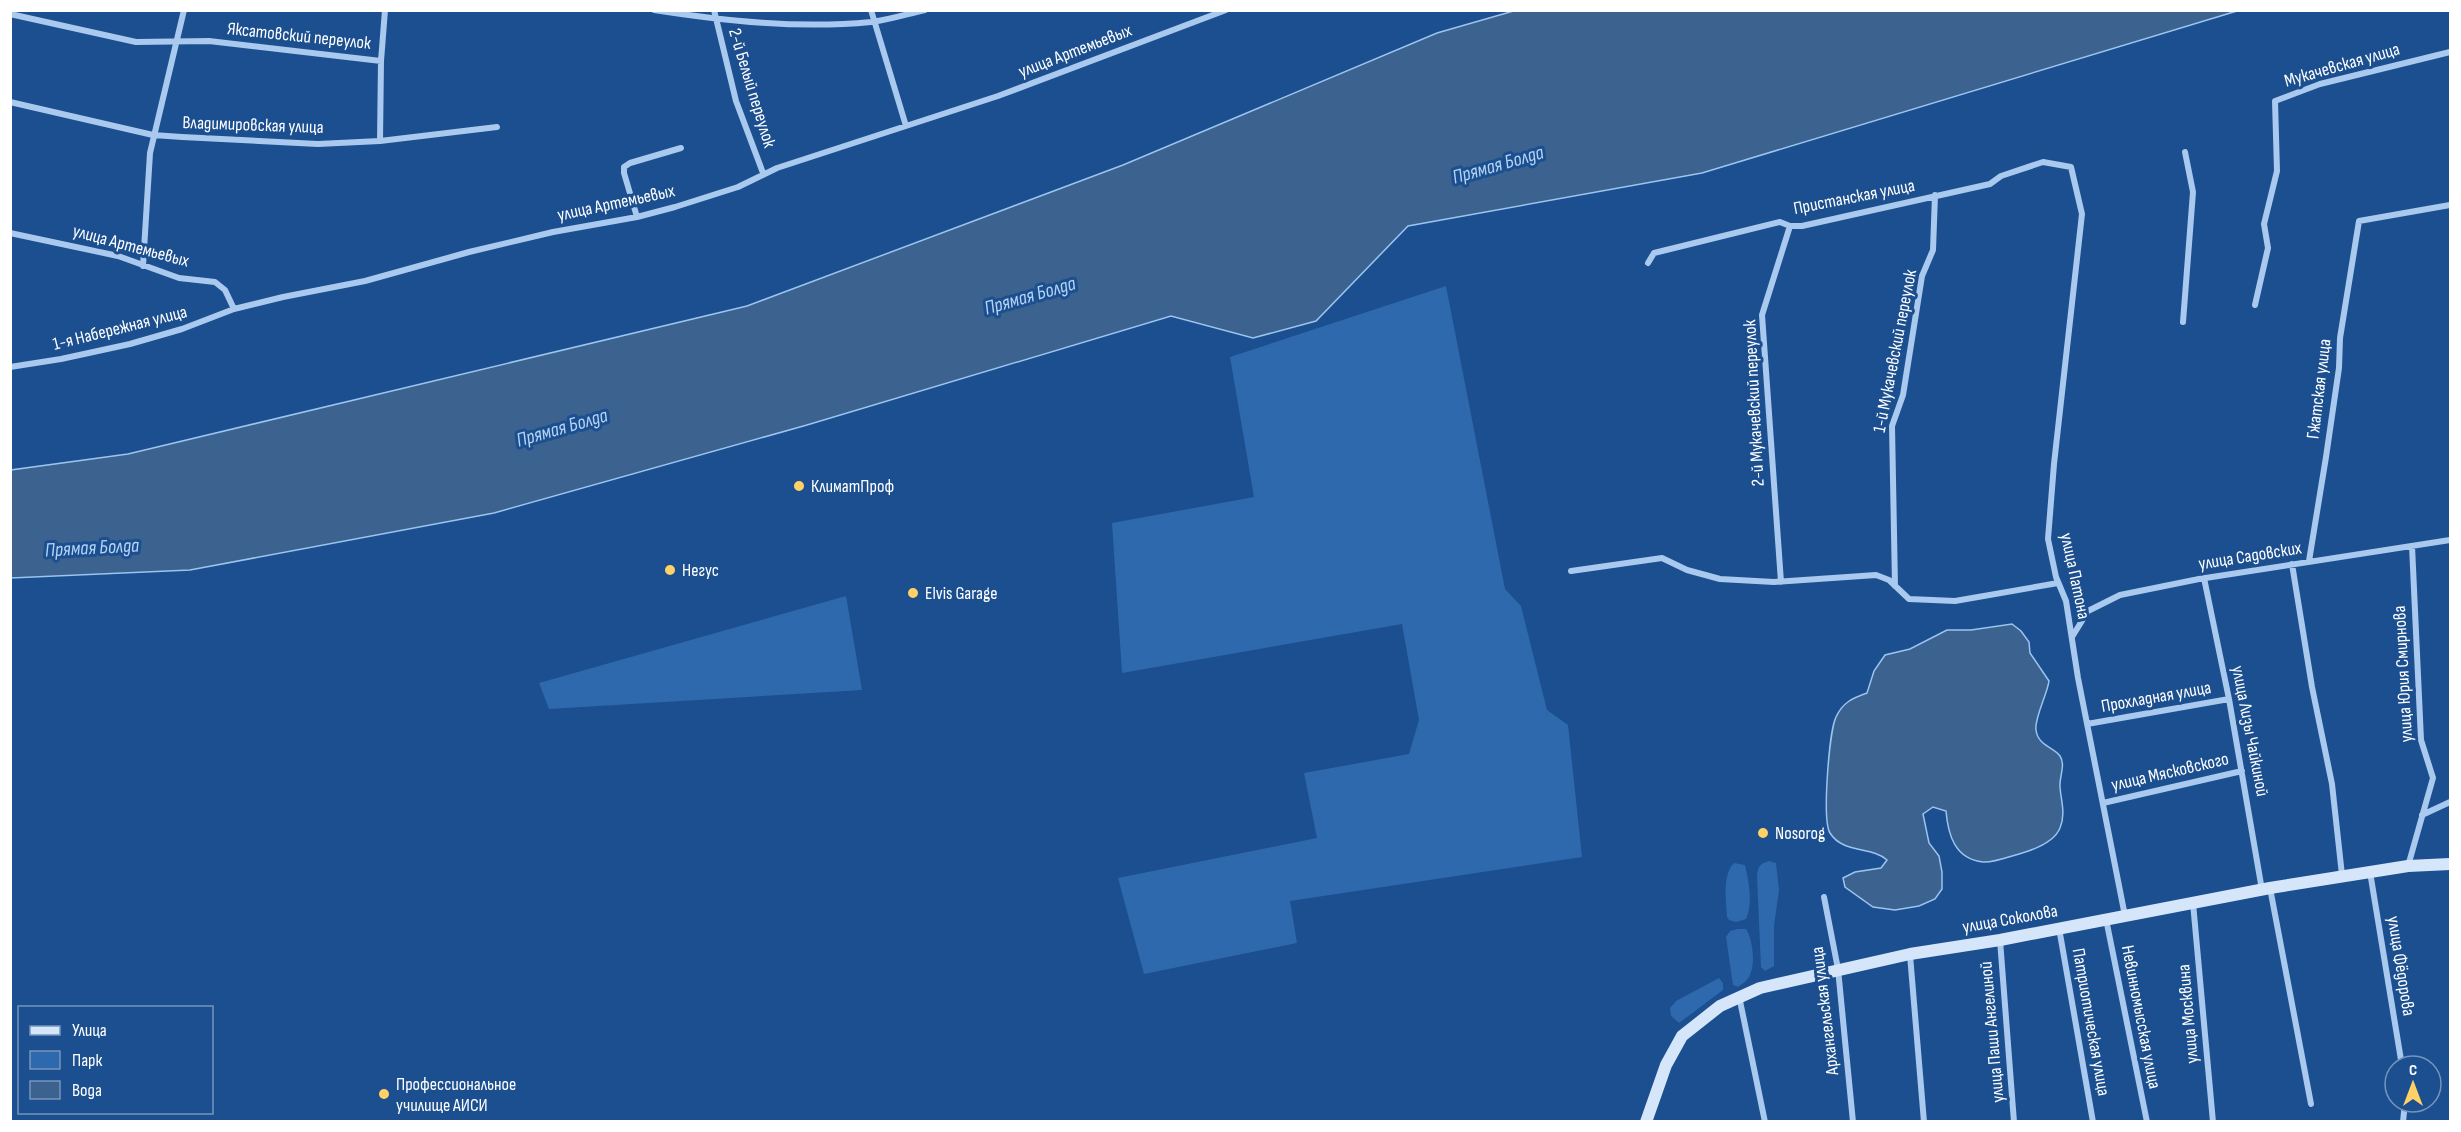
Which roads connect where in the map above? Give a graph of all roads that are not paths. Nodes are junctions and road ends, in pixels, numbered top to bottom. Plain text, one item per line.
1 (184, 10) edge
2 (385, 10) edge
3 (654, 10) edge
4 (714, 10) edge
5 (871, 10) edge
6 (925, 10) edge
7 (1226, 10) edge
8 (1218, 12) edge
9 (10, 15) edge
10 (716, 19) junction
11 (873, 22) junction
12 (177, 40) junction
13 (2451, 52) edge
14 (381, 61) junction
15 (10, 102) edge
16 (906, 126) junction
17 (497, 127) dead end
18 (153, 135) junction
19 (381, 141) junction
20 (681, 148) dead end
21 (2185, 152) dead end
22 (2071, 167) joint
23 (763, 174) junction
24 (1935, 195) junction
25 (2451, 205) edge
26 (637, 218) junction
27 (1790, 226) junction
28 (10, 233) edge
29 (1648, 263) dead end
30 (143, 266) junction
31 (2255, 305) dead end
32 (234, 309) junction
33 (2183, 322) dead end
34 (10, 367) edge
35 (2451, 540) edge
36 (2412, 546) junction
37 (2309, 561) junction
38 (2292, 564) junction
39 (1571, 571) dead end
40 (2204, 578) junction
41 (1781, 582) junction
42 (2058, 583) junction
43 (1895, 586) junction
44 (2072, 638) junction
45 (2229, 699) junction
46 (2087, 724) junction
47 (2242, 771) junction
48 (2103, 802) junction
49 (2451, 802) edge
50 (2422, 815) junction
51 (2451, 864) edge
52 (2408, 866) junction
53 (2370, 871) junction
54 (2342, 875) junction
55 (2266, 889) junction
56 (1824, 897) dead end
57 (2193, 903) junction
58 (2125, 916) junction
59 (2106, 919) junction
60 (2060, 928) junction
61 (2000, 940) junction
62 (1910, 954) junction
63 (1838, 969) junction
64 (1739, 995) junction
65 (2400, 1054) edge
66 (2311, 1104) dead end
67 (1646, 1122) edge
68 (1765, 1122) edge
69 (1853, 1122) edge
70 (1924, 1122) edge
71 (2014, 1122) edge
72 (2094, 1122) edge
73 (2146, 1122) edge
74 (2213, 1122) edge

1 - 12 street
2 - 14 street
3 - 10 street
4 - 10 street, 2-й Белый переулок
5 - 11 street
6 - 11 street
7 - 8 street, улица Артемьевых
8 - 16 street, улица Артемьевых
9 - 12 street, Яксатовский переулок
10 - 11 street
10 - 23 street, 2-й Белый переулок
11 - 16 street
12 - 14 street, Яксатовский переулок
12 - 18 street
13 - 31 street, Мукачевская улица
14 - 19 street
15 - 18 street, Владимировская улица
16 - 23 street, улица Артемьевых
17 - 19 street, Владимировская улица
18 - 19 street, Владимировская улица
18 - 30 street
20 - 26 street
21 - 33 street
22 - 24 street, Пристанская улица
22 - 42 street, улица Патона
23 - 26 street, улица Артемьевых
24 - 27 street, Пристанская улица
24 - 43 street, 1-й Мукачевский переулок
25 - 37 street, Гжатская улица
26 - 32 street, улица Артемьевых
27 - 29 street, Пристанская улица
27 - 41 street, 2-й Мукачевский переулок
28 - 30 street, улица Артемьевых
30 - 32 street, улица Артемьевых
32 - 34 street, 1-я Набережная улица
35 - 36 street, улица Садовских
36 - 37 street, улица Садовских
36 - 50 street, улица Юрия Смирнова
37 - 38 street, улица Садовских
38 - 40 street, улица Садовских
38 - 54 street
39 - 41 street
40 - 44 street, улица Садовских
40 - 45 street, улица Лизы Чайкиной
41 - 43 street
42 - 43 street
42 - 44 street, улица Патона
44 - 46 street, улица Патона
45 - 46 street, Прохладная улица
45 - 47 street, улица Лизы Чайкиной
46 - 48 street, улица Патона
47 - 48 street, улица Мясковского
47 - 55 street, улица Лизы Чайкиной
48 - 58 street, улица Патона
49 - 50 street
50 - 52 street, улица Юрия Смирнова
51 - 52 main road, улица Соколова
52 - 53 main road, улица Соколова
53 - 54 main road, улица Соколова
53 - 65 street, улица Фёдорова
54 - 55 main road, улица Соколова
55 - 57 main road, улица Соколова
55 - 66 street, улица Лизы Чайкиной
56 - 63 street, Архангельская улица
57 - 58 main road, улица Соколова
57 - 74 street, улица Москвина
58 - 59 main road, улица Соколова
59 - 60 main road, улица Соколова
59 - 73 street, Невинномысская улица
60 - 61 main road, улица Соколова
60 - 72 street, Патриотическая улица
61 - 62 main road, улица Соколова
61 - 71 street, улица Паши Ангелиной
62 - 63 main road, улица Соколова
62 - 70 street
63 - 64 main road, улица Соколова
63 - 69 street, Архангельская улица
64 - 67 main road, улица Соколова
64 - 68 street

